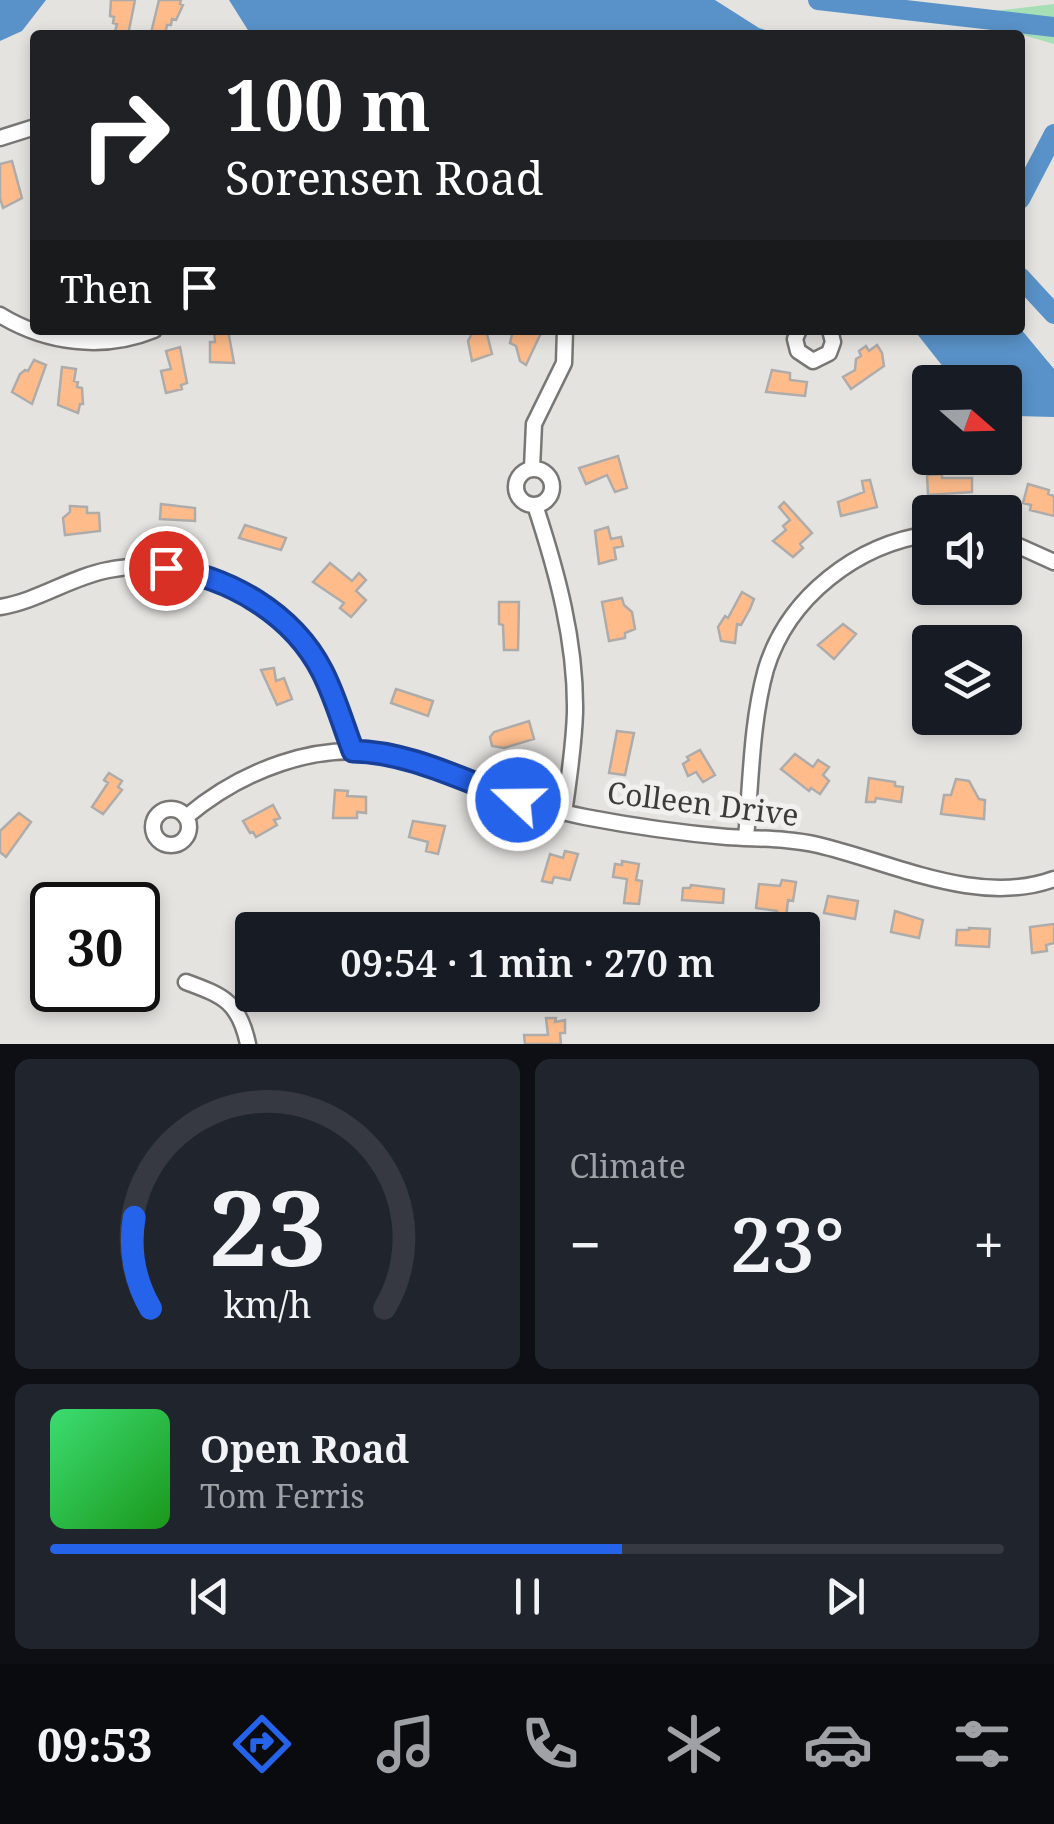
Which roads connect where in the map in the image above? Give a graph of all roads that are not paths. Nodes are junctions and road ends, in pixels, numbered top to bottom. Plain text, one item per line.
1 (30, 129) edge
2 (0, 138) edge
3 (0, 315) edge
4 (30, 329) edge
5 (48, 335) edge
6 (137, 335) edge
7 (565, 335) edge
8 (797, 335) edge
9 (831, 335) edge
10 (532, 468) junction
11 (535, 505) junction
12 (912, 538) edge
13 (1022, 548) edge
14 (1054, 562) edge
15 (0, 607) edge
16 (353, 751) junction
17 (564, 813) junction
18 (186, 817) dead end
19 (746, 838) junction
20 (1054, 879) edge
21 (186, 982) dead end
22 (248, 1044) edge

1 - 2 street
3 - 4 street
5 - 6 street
7 - 10 street
8 - 9 street
10 - 11 street
10 - 11 street
11 - 17 street
12 - 19 street
13 - 14 street
15 - 16 street
16 - 17 street, Colleen Drive
16 - 18 street, Colleen Drive
17 - 19 street, Colleen Drive
19 - 20 street, Colleen Drive
21 - 22 street

